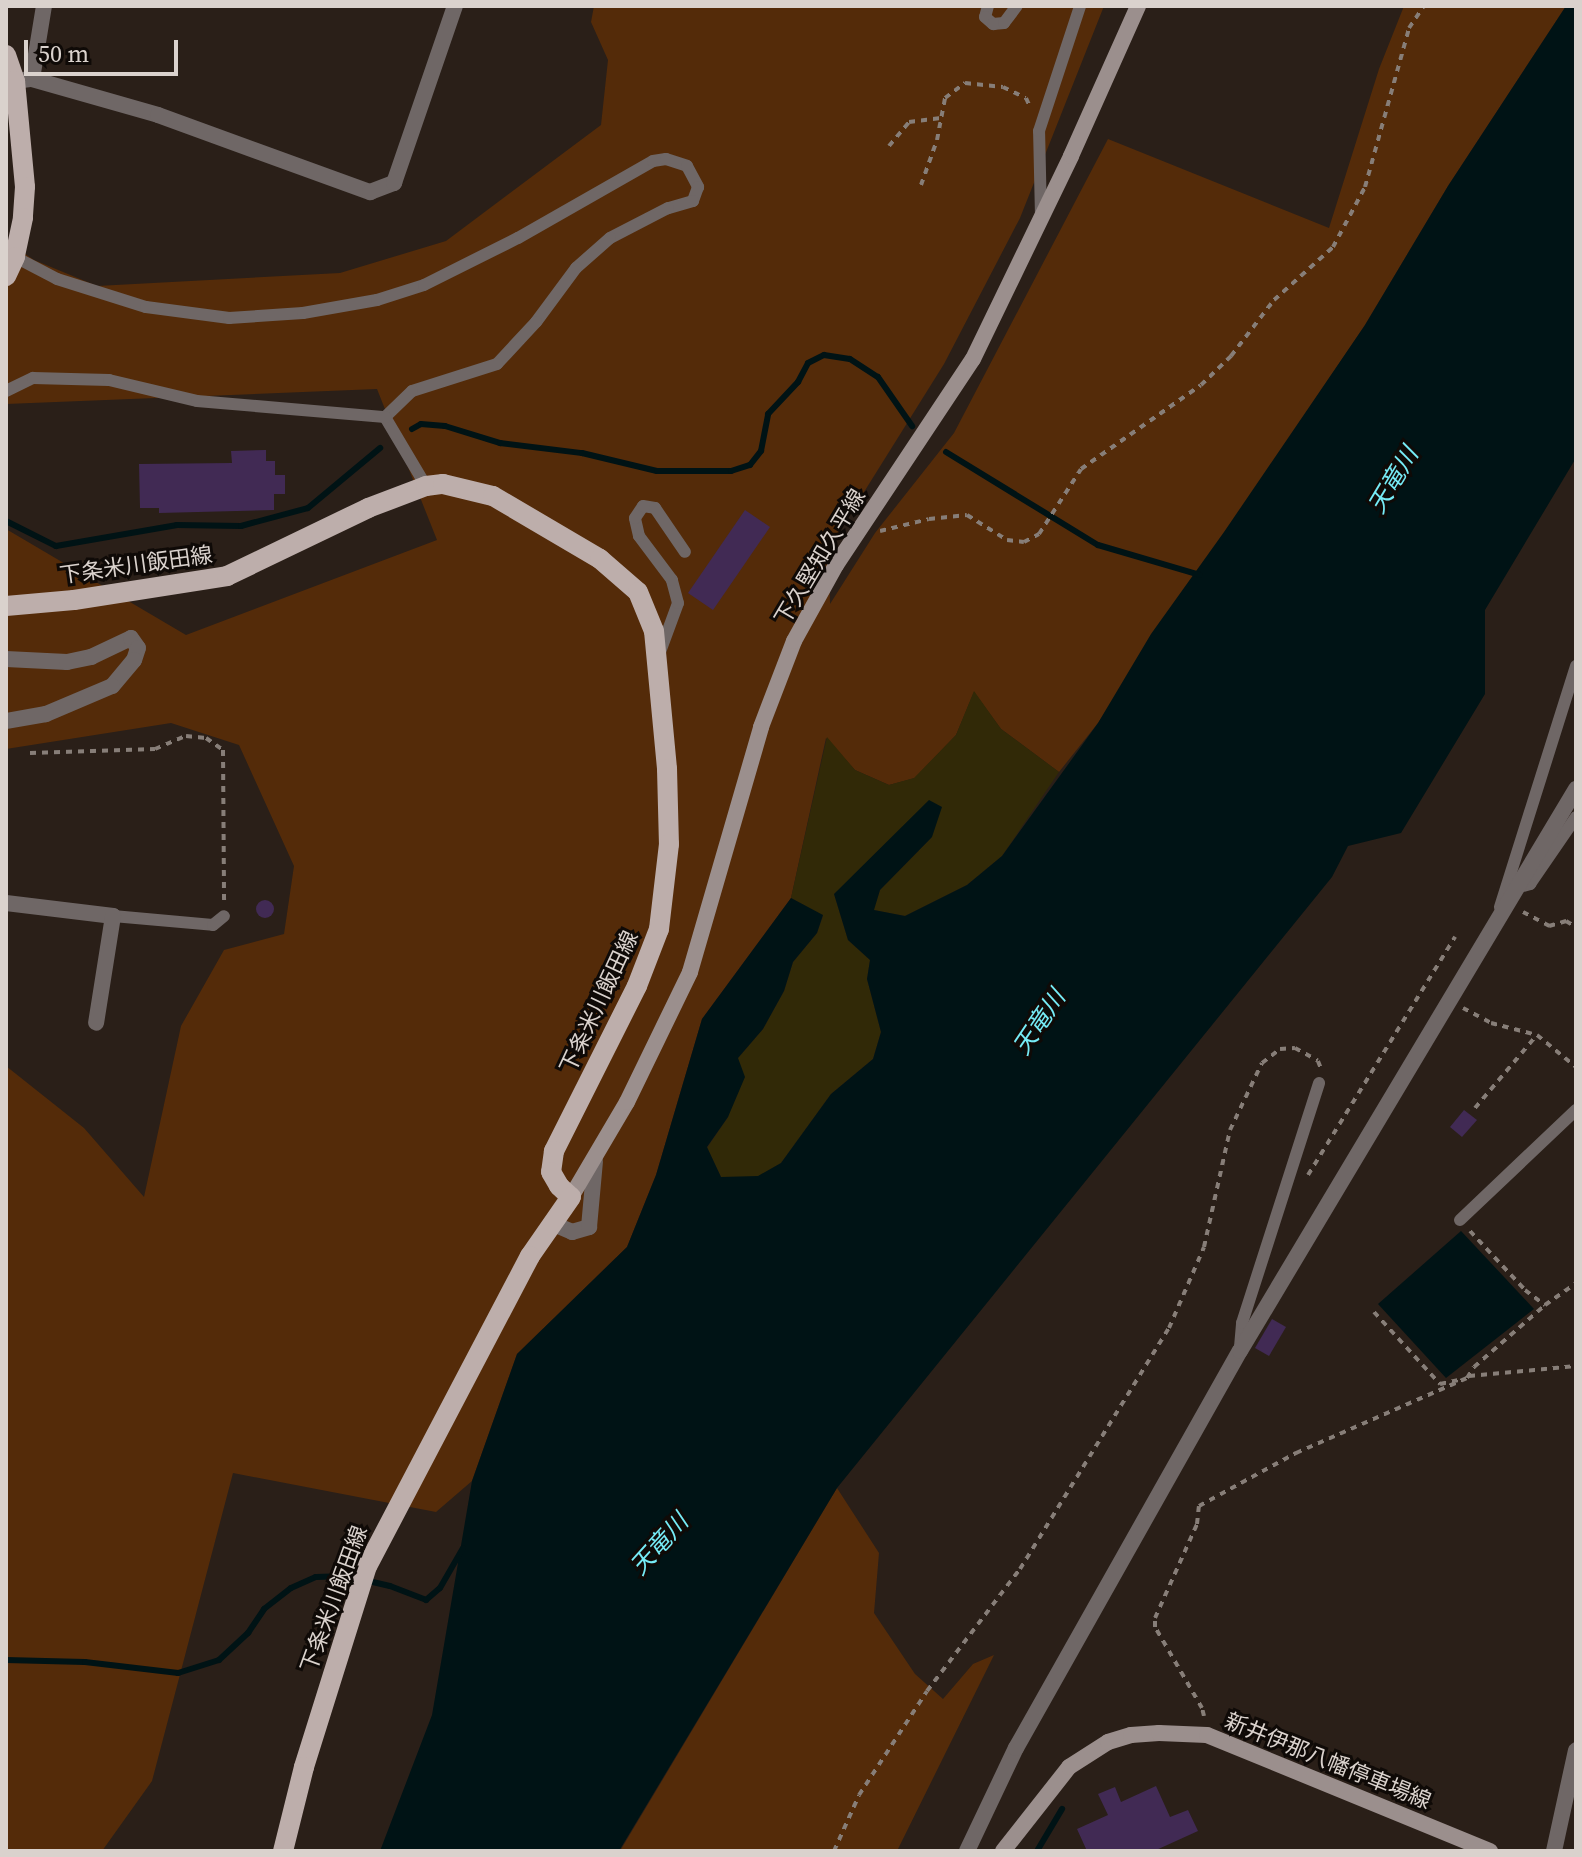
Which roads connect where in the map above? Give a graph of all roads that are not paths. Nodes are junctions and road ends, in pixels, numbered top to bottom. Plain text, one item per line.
1 (44, 6) edge
2 (455, 6) edge
3 (988, 6) edge
4 (1017, 6) edge
5 (1080, 6) edge
6 (1138, 6) edge
7 (6, 55) edge
8 (23, 80) junction
9 (1041, 218) junction
10 (11, 266) edge
11 (6, 391) edge
12 (385, 417) junction
13 (426, 486) junction
14 (685, 552) dead end
15 (6, 606) edge
16 (657, 658) junction
17 (6, 659) edge
18 (1576, 666) edge
19 (6, 721) edge
20 (1576, 789) edge
21 (1576, 817) edge
22 (1564, 832) junction
23 (1576, 840) edge
24 (1511, 895) junction
25 (6, 903) edge
26 (113, 916) junction
27 (224, 916) road end
28 (1496, 920) junction
29 (96, 1023) dead end
30 (1319, 1083) road end
31 (1576, 1110) edge
32 (595, 1161) junction
33 (571, 1197) junction
34 (1460, 1220) road end
35 (551, 1223) junction
36 (1240, 1351) junction
37 (1576, 1750) edge
38 (283, 1851) edge
39 (967, 1851) edge
40 (1003, 1851) edge
41 (1490, 1851) edge
42 (1554, 1851) edge

1 - 8 street
2 - 8 street
3 - 4 lane
5 - 9 lane
6 - 9 main road, 下久堅知久平線
7 - 8 main road
8 - 10 main road
9 - 32 main road, 下久堅知久平線
10 - 12 lane
11 - 12 lane
12 - 13 lane
13 - 15 main road, 下条米川飯田線
13 - 16 main road, 下条米川飯田線
14 - 16 lane
16 - 33 main road, 下条米川飯田線
17 - 19 street
18 - 28 lane
20 - 24 street
21 - 22 lane
22 - 23 lane
22 - 24 lane
24 - 28 street
25 - 26 street
26 - 27 lane
26 - 29 street
28 - 36 street
30 - 36 lane
31 - 34 lane
32 - 33 main road, 下久堅知久平線
32 - 35 street
33 - 35 main road, 下条米川飯田線
35 - 38 main road, 下条米川飯田線
36 - 39 street
37 - 42 street
40 - 41 main road, 新井伊那八幡停車場線

